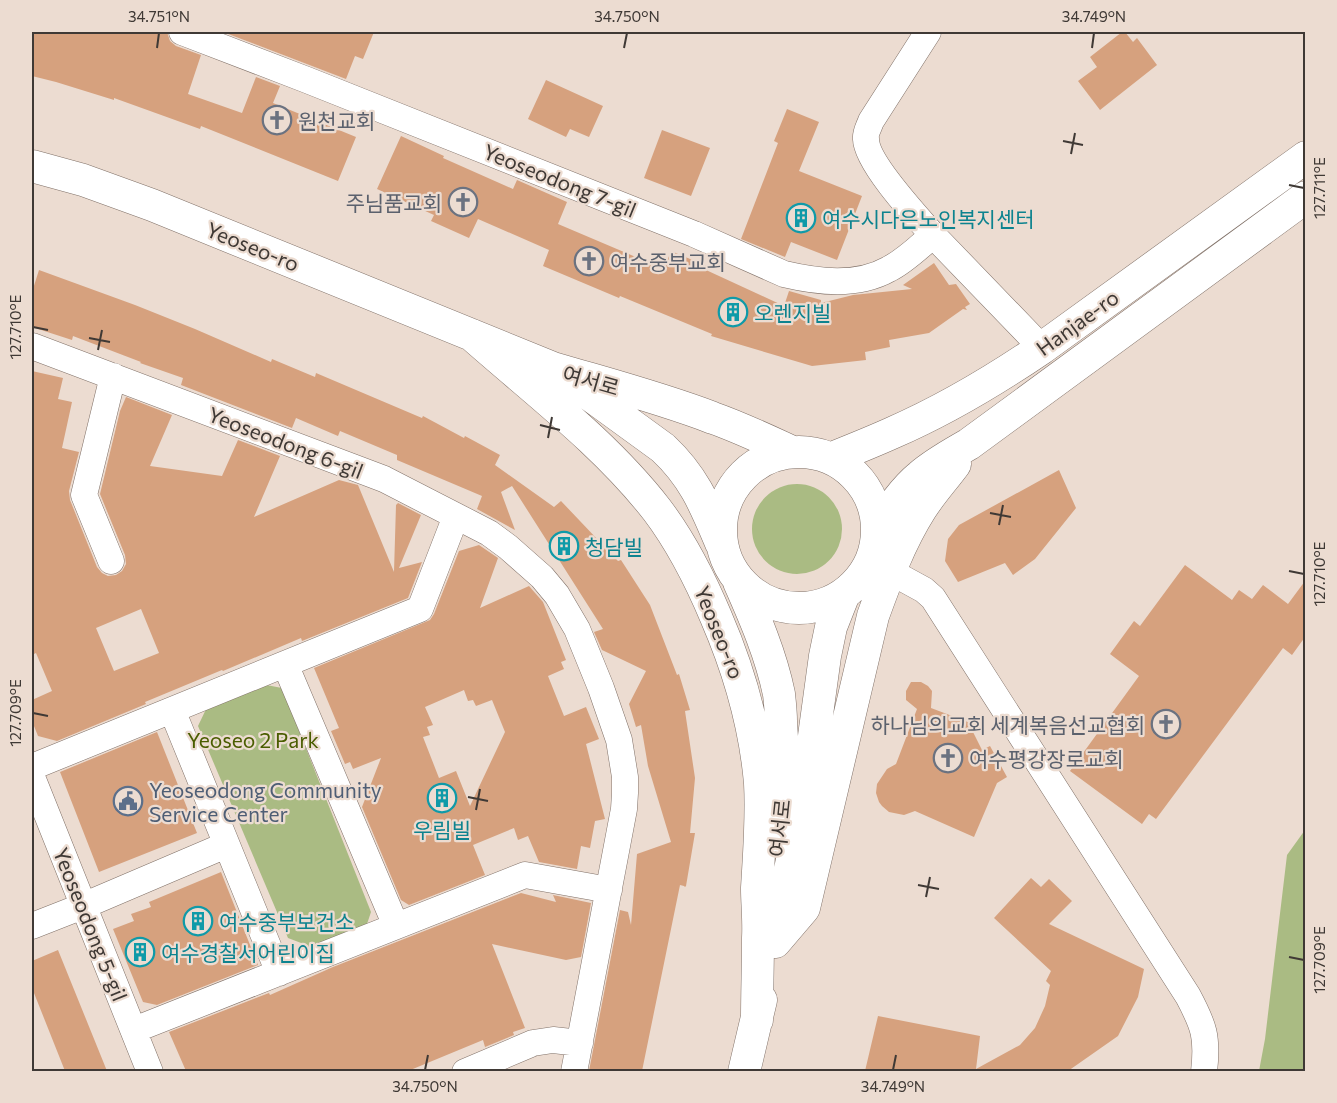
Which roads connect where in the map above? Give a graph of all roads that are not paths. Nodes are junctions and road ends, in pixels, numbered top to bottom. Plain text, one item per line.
1 (182, 32) edge
2 (928, 32) edge
3 (1305, 157) edge
4 (32, 166) edge
5 (1305, 197) edge
6 (933, 235) junction
7 (472, 335) junction
8 (32, 346) edge
9 (1042, 348) junction
10 (553, 368) junction
11 (113, 376) junction
12 (969, 444) junction
13 (790, 451) junction
14 (832, 458) junction
15 (456, 516) junction
16 (878, 528) junction
17 (721, 543) junction
18 (111, 561) dead end
19 (880, 566) junction
20 (739, 581) junction
21 (844, 594) junction
22 (285, 664) junction
23 (172, 710) junction
24 (32, 767) edge
25 (32, 777) edge
26 (226, 844) junction
27 (609, 890) junction
28 (83, 906) junction
29 (32, 926) edge
30 (396, 927) junction
31 (767, 939) junction
32 (279, 973) junction
33 (134, 1030) junction
34 (580, 1043) junction
35 (472, 1070) edge
36 (150, 1071) edge
37 (574, 1071) edge
38 (744, 1071) edge
39 (1204, 1071) edge

1 - 6 street, Yeoseodong 7-gil
2 - 6 street
3 - 9 street, Hanjae-ro
4 - 7 street, Yeoseo-ro
5 - 12 street, Hanjae-ro
6 - 9 street
7 - 10 street, Yeoseo-ro
7 - 31 street, Yeoseo-ro
8 - 11 street, Yeoseodong 6-gil
9 - 14 street, Hanjae-ro
10 - 13 street, 여서로
10 - 17 street, 여서로
11 - 15 street, Yeoseodong 6-gil
11 - 18 street
12 - 16 street, Hanjae-ro
12 - 19 street
13 - 14 street
13 - 17 street
14 - 16 street
15 - 22 street
15 - 27 street, Yeoseodong 6-gil
16 - 19 street
17 - 20 street
19 - 21 street
19 - 31 street
19 - 39 street
20 - 21 street
20 - 31 street, 여서로
21 - 31 street, 여서로
22 - 23 street
22 - 30 street
23 - 24 street
23 - 26 street
25 - 28 street, Yeoseodong 5-gil
26 - 28 street
26 - 32 street
27 - 30 street
27 - 34 street, Yeoseodong 6-gil
28 - 29 street
28 - 33 street, Yeoseodong 5-gil
30 - 32 street
31 - 38 street, Yeoseo-ro
32 - 33 street
33 - 36 street, Yeoseodong 5-gil
34 - 35 street
34 - 37 street, Yeoseodong 6-gil

